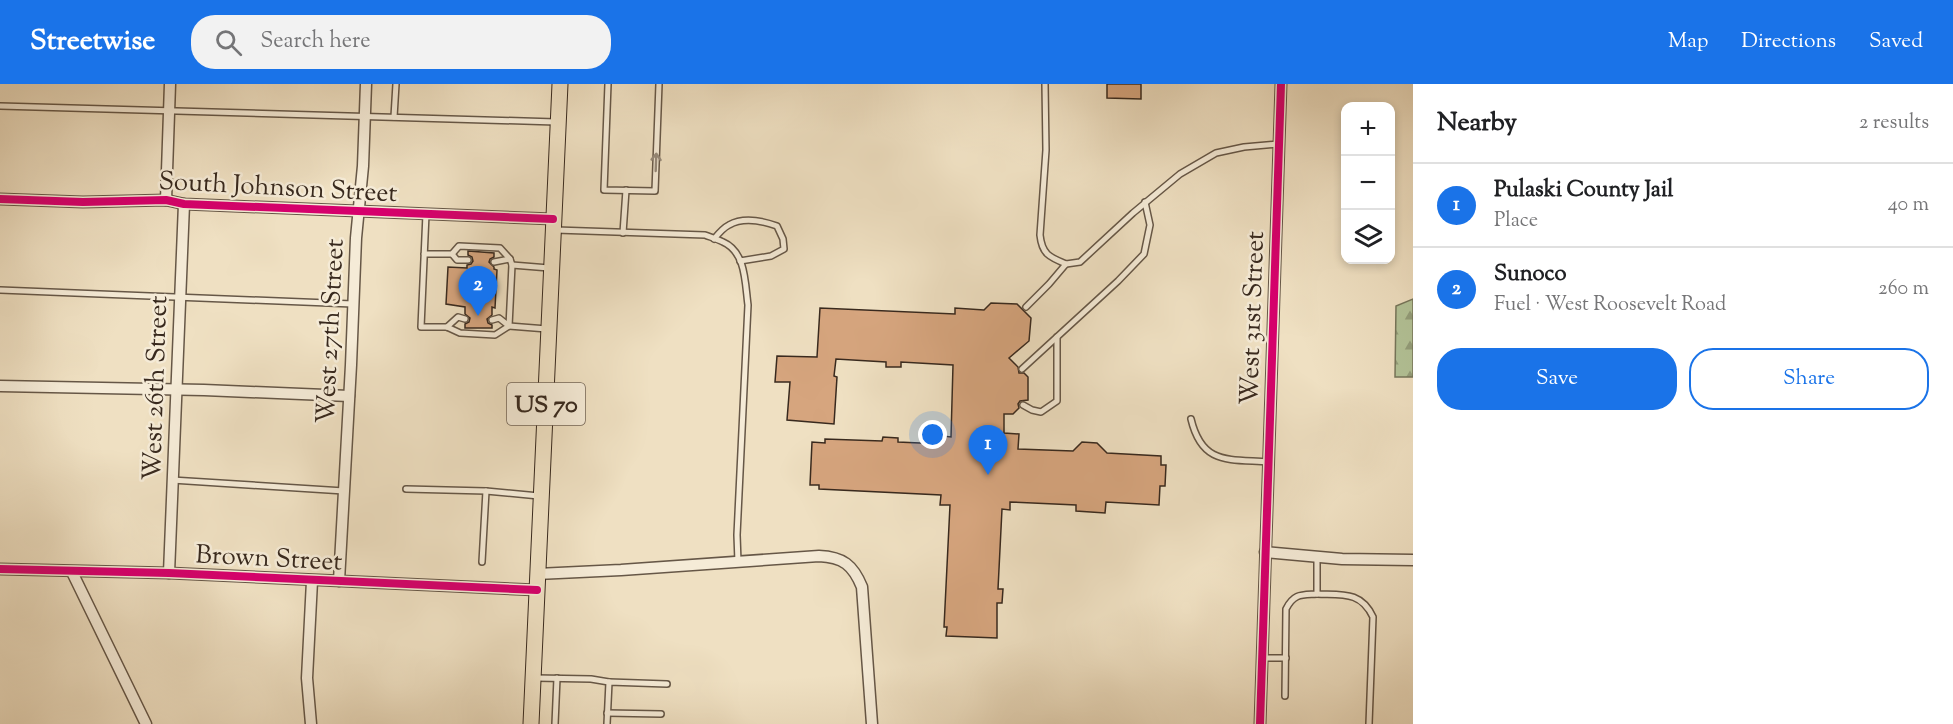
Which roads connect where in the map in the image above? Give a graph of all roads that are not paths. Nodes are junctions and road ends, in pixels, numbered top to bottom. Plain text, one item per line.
1 (170, 84) edge
2 (366, 84) edge
3 (396, 84) edge
4 (560, 84) edge
5 (609, 84) edge
6 (659, 84) edge
7 (1045, 84) edge
8 (1281, 84) edge
9 (0, 105) edge
10 (169, 111) junction
11 (365, 117) junction
12 (394, 117) junction
13 (558, 122) junction
14 (1278, 144) junction
15 (626, 190) junction
16 (0, 199) edge
17 (166, 200) junction
18 (1145, 202) junction
19 (184, 204) junction
20 (359, 210) junction
21 (426, 214) junction
22 (553, 225) junction
23 (622, 233) junction
24 (714, 239) junction
25 (424, 254) junction
26 (452, 254) junction
27 (468, 260) dead end
28 (740, 261) junction
29 (494, 262) dead end
30 (511, 262) junction
31 (1066, 264) junction
32 (552, 268) junction
33 (0, 290) edge
34 (180, 296) junction
35 (353, 304) junction
36 (1026, 307) dead end
37 (465, 316) dead end
38 (492, 317) dead end
39 (509, 326) junction
40 (447, 327) junction
41 (549, 329) junction
42 (1058, 337) junction
43 (1022, 369) dead end
44 (0, 386) edge
45 (176, 390) junction
46 (349, 396) junction
47 (1023, 405) dead end
48 (1191, 419) dead end
49 (1268, 462) junction
50 (172, 480) junction
51 (406, 489) dead end
52 (344, 491) junction
53 (486, 491) junction
54 (541, 496) junction
55 (1265, 552) junction
56 (1317, 557) junction
57 (1413, 560) edge
58 (482, 562) dead end
59 (738, 562) junction
60 (0, 569) edge
61 (72, 572) junction
62 (169, 573) junction
63 (537, 574) junction
64 (312, 581) junction
65 (339, 581) junction
66 (537, 590) junction
67 (1317, 594) junction
68 (1262, 658) junction
69 (1286, 658) junction
70 (533, 678) junction
71 (557, 678) junction
72 (609, 682) junction
73 (667, 684) dead end
74 (1285, 696) dead end
75 (608, 713) junction
76 (661, 714) dead end
77 (146, 724) edge
78 (311, 724) edge
79 (531, 724) edge
80 (555, 724) edge
81 (607, 724) edge
82 (872, 724) edge
83 (1260, 724) edge
84 (1369, 724) edge

1 - 10 street
2 - 11 street, West 27th Street
3 - 12 lane
4 - 13 main road, US 70
5 - 15 lane
15 -> 6 lane
7 - 31 lane
8 - 14 street, West 31st Street
9 - 10 lane
10 - 11 lane
10 - 17 street
11 - 12 lane
11 - 20 street, West 27th Street
12 - 13 lane
13 - 22 main road, US 70
14 - 18 lane
14 - 49 street, West 31st Street
15 - 23 lane
16 - 17 street, South Johnson Street
17 - 19 street, South Johnson Street
18 - 31 lane
18 - 42 lane
19 - 20 street, South Johnson Street
19 - 34 street, West 26th Street
20 - 21 street, South Johnson Street
20 - 35 street, West 27th Street
21 - 22 street, South Johnson Street
21 - 25 lane
22 - 23 lane
22 - 32 main road, US 70
23 - 24 lane
24 - 28 lane
24 - 28 lane
25 - 26 lane
25 - 40 lane
26 - 27 lane
26 - 30 lane
28 - 59 lane
29 - 30 lane
30 - 32 lane
30 - 39 lane
31 - 36 lane
32 - 41 main road, US 70
33 - 34 lane
34 - 35 lane
34 - 45 street, West 26th Street
35 - 46 street, West 27th Street
37 - 40 lane
38 - 39 lane
39 - 40 lane
39 - 41 lane
41 - 54 main road, US 70
42 - 43 lane
42 - 47 lane
44 - 45 street
45 - 46 street
45 - 50 street, West 26th Street
46 - 52 street, West 27th Street
48 - 49 lane
49 - 55 street, West 31st Street
50 - 52 lane
50 - 62 street, West 26th Street
51 - 53 lane
52 - 65 street, West 27th Street
53 - 54 lane
53 - 58 lane
54 - 63 main road, US 70
55 - 56 street
55 - 68 street
56 - 57 street
56 - 67 lane
59 - 63 street
59 - 82 street
60 - 61 street, Brown Street
61 - 62 street, Brown Street
61 - 77 street
62 - 64 street, Brown Street
63 - 66 main road, US 70
64 - 65 street, Brown Street
64 - 78 street
65 - 66 street, Brown Street
66 - 70 main road, US 70
67 - 69 lane
67 - 84 lane
68 - 69 lane
68 - 83 street
69 - 74 lane
70 - 71 lane
70 - 79 main road, US 70
71 - 72 lane
71 - 80 lane
72 - 73 lane
72 - 75 lane
75 - 76 lane
75 - 81 lane

